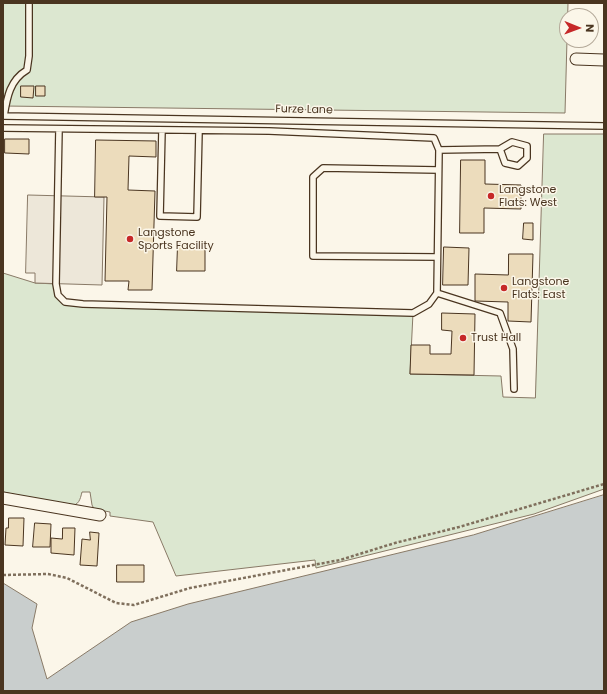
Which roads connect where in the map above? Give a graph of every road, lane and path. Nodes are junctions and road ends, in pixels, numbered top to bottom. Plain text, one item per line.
1 (29, 3) edge
2 (576, 60) dead end
3 (604, 60) edge
4 (3, 116) edge
5 (604, 126) edge
6 (3, 128) edge
7 (59, 129) junction
8 (162, 130) junction
9 (199, 130) junction
10 (500, 149) junction
11 (439, 150) junction
12 (438, 170) junction
13 (437, 257) junction
14 (436, 293) junction
15 (514, 388) dead end
16 (604, 484) edge
17 (3, 498) edge
18 (100, 515) dead end
19 (3, 575) edge

1 - 4 lane
2 - 3 street
4 - 5 lane, Furze Lane
6 - 7 lane
7 - 8 lane
7 - 14 lane
8 - 9 lane
8 - 9 lane
9 - 11 lane
10 - 10 lane
10 - 11 lane
11 - 12 lane
12 - 13 lane
12 - 13 lane
13 - 14 lane
14 - 15 lane
16 - 19 path
17 - 18 street

